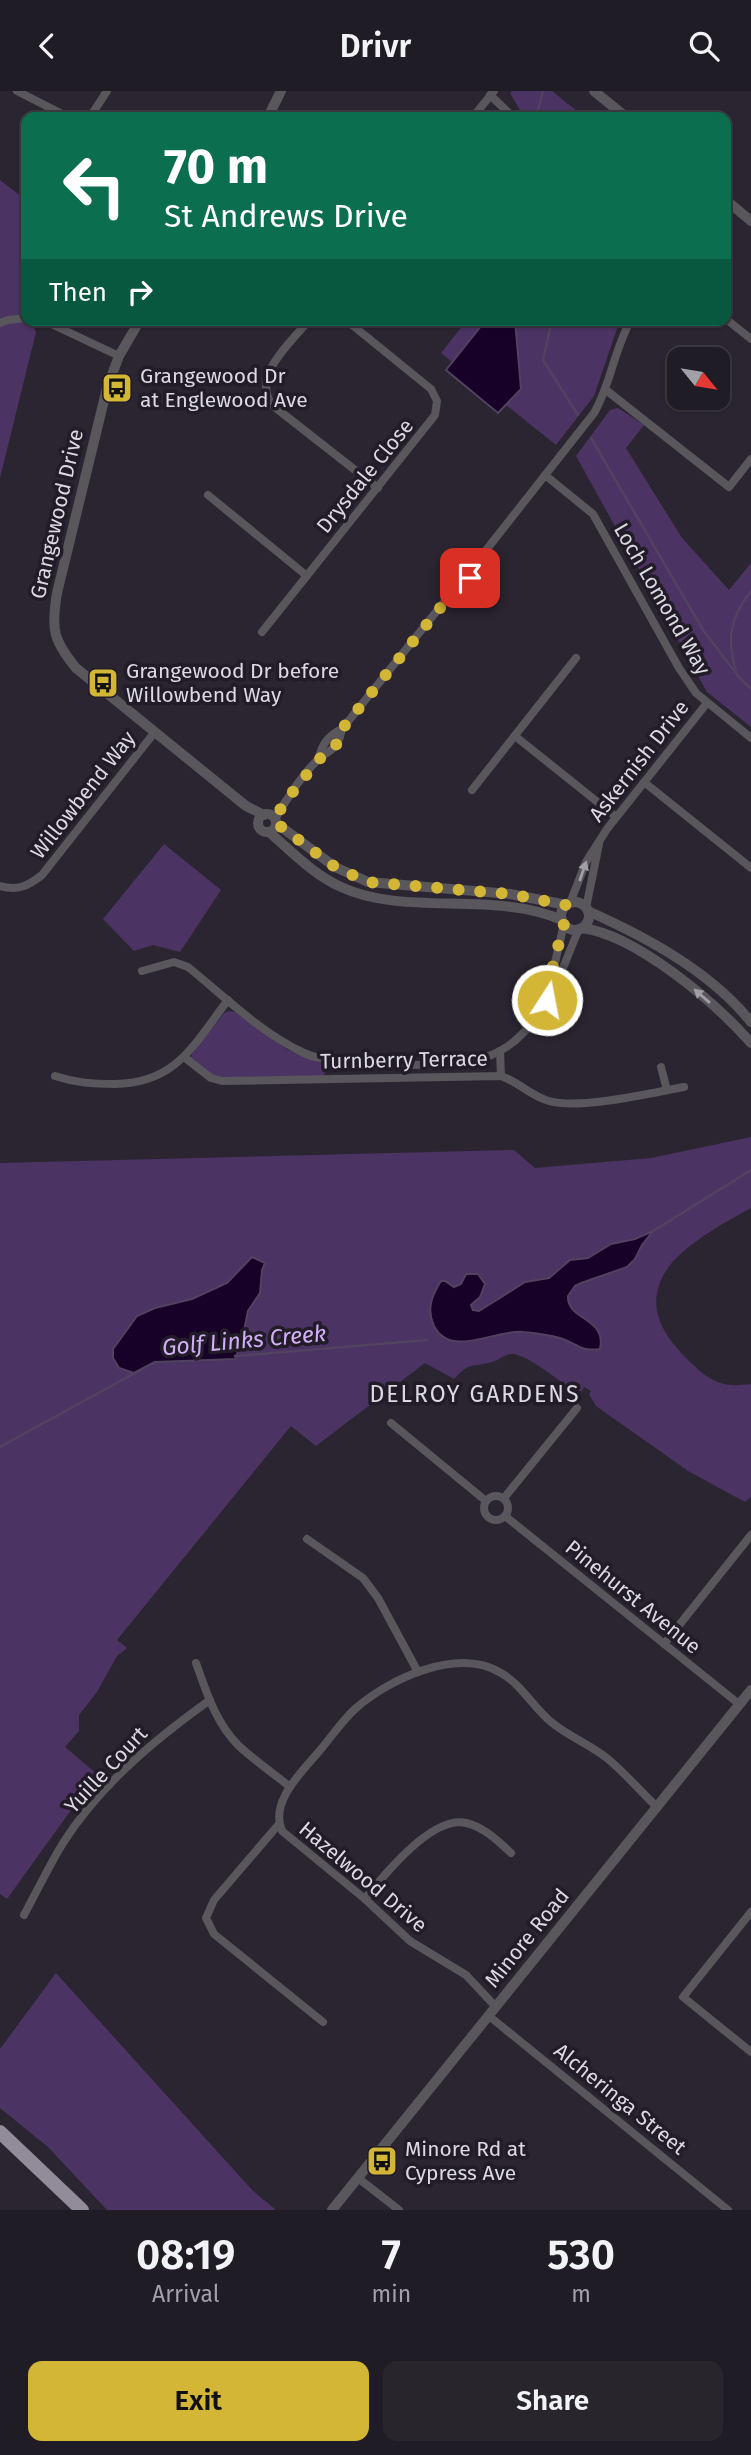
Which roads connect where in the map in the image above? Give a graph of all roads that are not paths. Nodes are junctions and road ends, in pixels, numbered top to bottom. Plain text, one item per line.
1 (17, 91) edge
2 (107, 91) edge
3 (281, 91) edge
4 (594, 91) edge
5 (492, 93) edge
6 (58, 112) edge
7 (93, 112) edge
8 (270, 112) edge
9 (477, 112) edge
10 (509, 112) edge
11 (620, 112) edge
12 (731, 204) edge
13 (751, 221) edge
14 (21, 319) edge
15 (0, 323) edge
16 (731, 323) edge
17 (56, 326) edge
18 (136, 326) edge
19 (304, 326) edge
20 (353, 326) edge
21 (628, 326) edge
22 (751, 339) edge
23 (119, 356) junction
24 (606, 390) junction
25 (751, 459) edge
26 (545, 475) junction
27 (378, 488) junction
28 (208, 495) dead end
29 (307, 576) junction
30 (262, 632) dead end
31 (576, 658) dead end
32 (707, 703) junction
33 (154, 733) junction
34 (515, 736) junction
35 (751, 738) edge
36 (644, 782) junction
37 (472, 790) dead end
38 (615, 816) junction
39 (269, 821) junction
40 (599, 841) junction
41 (751, 868) edge
42 (0, 886) edge
43 (568, 904) junction
44 (587, 910) junction
45 (563, 922) junction
46 (580, 928) junction
47 (142, 971) dead end
48 (228, 1000) junction
49 (547, 1000) junction
50 (751, 1022) edge
51 (751, 1043) edge
52 (500, 1051) junction
53 (184, 1057) junction
54 (661, 1067) dead end
55 (55, 1076) dead end
56 (501, 1076) junction
57 (684, 1087) dead end
58 (667, 1090) junction
59 (577, 1408) dead end
60 (391, 1423) dead end
61 (504, 1498) junction
62 (486, 1501) junction
63 (505, 1517) junction
64 (751, 1535) edge
65 (307, 1539) dead end
66 (664, 1644) junction
67 (197, 1663) dead end
68 (418, 1672) junction
69 (751, 1690) edge
70 (210, 1700) junction
71 (739, 1705) junction
72 (290, 1787) junction
73 (657, 1807) junction
74 (279, 1824) junction
75 (511, 1853) dead end
76 (365, 1899) junction
77 (751, 1912) edge
78 (24, 1915) dead end
79 (492, 2011) junction
80 (323, 2022) dead end
81 (751, 2052) edge
82 (0, 2132) edge
83 (358, 2178) junction
84 (82, 2210) edge
85 (332, 2210) edge
86 (398, 2210) edge
87 (728, 2210) edge

1 - 6 street
2 - 7 street
3 - 8 street
4 - 11 street
5 - 9 street
5 - 10 street
12 - 13 street
14 - 15 street
16 - 22 street
17 - 23 street
18 - 23 street, Grangewood Drive
19 - 27 street
20 - 27 street, Drysdale Close
21 - 24 street
23 - 33 street, Grangewood Drive
24 - 25 street
24 - 26 street
26 - 32 street, Loch Lomond Way
26 - 39 street
27 - 29 street, Drysdale Close
28 - 29 street
29 - 30 street, Drysdale Close
31 - 34 street
32 - 35 street, Loch Lomond Way
32 - 36 street, Askernish Drive
33 - 39 street, Grangewood Drive
33 - 42 street, Willowbend Way
34 - 37 street
34 - 38 street
36 - 38 street, Askernish Drive
36 - 41 street
38 - 40 street, Askernish Drive
39 - 43 street
39 - 45 street
43 -> 40 street, Askernish Drive
40 - 44 street, Askernish Drive
43 - 44 street
43 - 45 street
44 - 46 street
44 - 50 street
45 - 46 street
45 - 49 street
46 - 49 street
51 -> 46 street
47 - 48 street
48 - 52 street
48 - 53 street
49 - 52 street
52 - 56 street
53 - 55 street
53 - 56 street, Turnberry Terrace
54 - 58 street
56 - 58 street, Turnberry Terrace
57 - 58 street, Turnberry Terrace
59 - 61 street
60 - 62 street
61 - 62 street
61 - 63 street
62 - 63 street
63 - 66 street, Pinehurst Avenue
64 - 66 street
65 - 68 street
66 - 71 street, Pinehurst Avenue
67 - 70 street
68 - 72 street, Hazelwood Drive
68 - 73 street, Hazelwood Drive
69 - 71 street, Minore Road
70 - 72 street
70 - 78 street, Yuille Court
71 - 73 street, Minore Road
72 - 74 street, Hazelwood Drive
73 - 79 street, Minore Road
74 - 76 street, Hazelwood Drive
74 - 80 street
75 - 76 street
76 - 79 street, Hazelwood Drive
77 - 81 street
79 - 83 street, Minore Road
79 - 87 street, Alcheringa Street
82 - 84 highway
83 - 85 street, Minore Road
83 - 86 street

